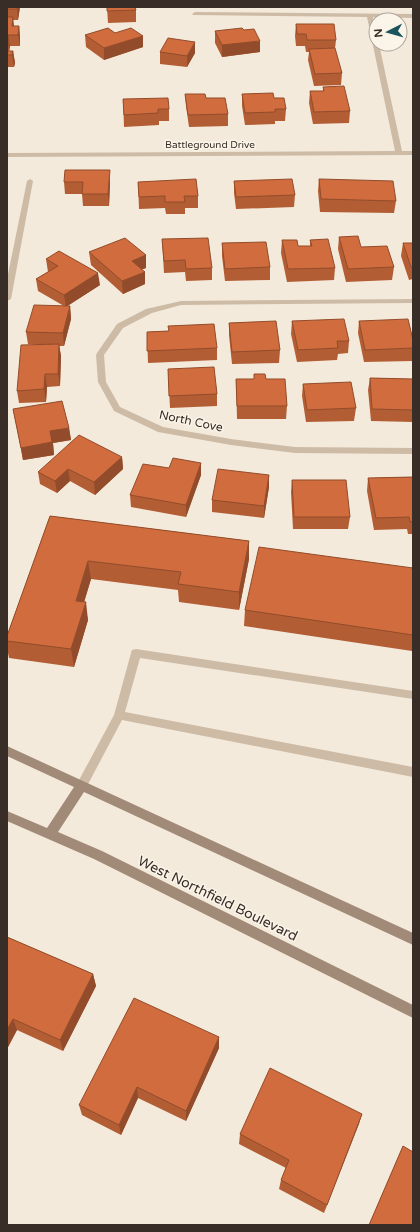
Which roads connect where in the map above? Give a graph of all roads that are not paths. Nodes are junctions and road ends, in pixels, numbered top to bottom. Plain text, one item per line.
1 (196, 14) dead end
2 (368, 16) edge
3 (378, 52) edge
4 (399, 153) junction
5 (413, 153) edge
6 (7, 155) edge
7 (30, 181) dead end
8 (7, 299) edge
9 (413, 301) edge
10 (413, 451) edge
11 (413, 695) edge
12 (119, 715) junction
13 (7, 750) edge
14 (413, 772) edge
15 (82, 785) junction
16 (7, 816) edge
17 (50, 834) junction
18 (413, 938) edge
19 (413, 1012) edge

1 - 2 street
3 - 4 street
4 - 5 street, Battleground Drive
4 - 6 street, Battleground Drive
7 - 8 street
9 - 10 street, North Cove
11 - 12 street
12 - 14 street
12 - 15 street
13 - 15 main road
15 - 17 main road
15 - 18 main road
16 - 17 main road, West Northfield Boulevard
17 - 19 main road, West Northfield Boulevard

